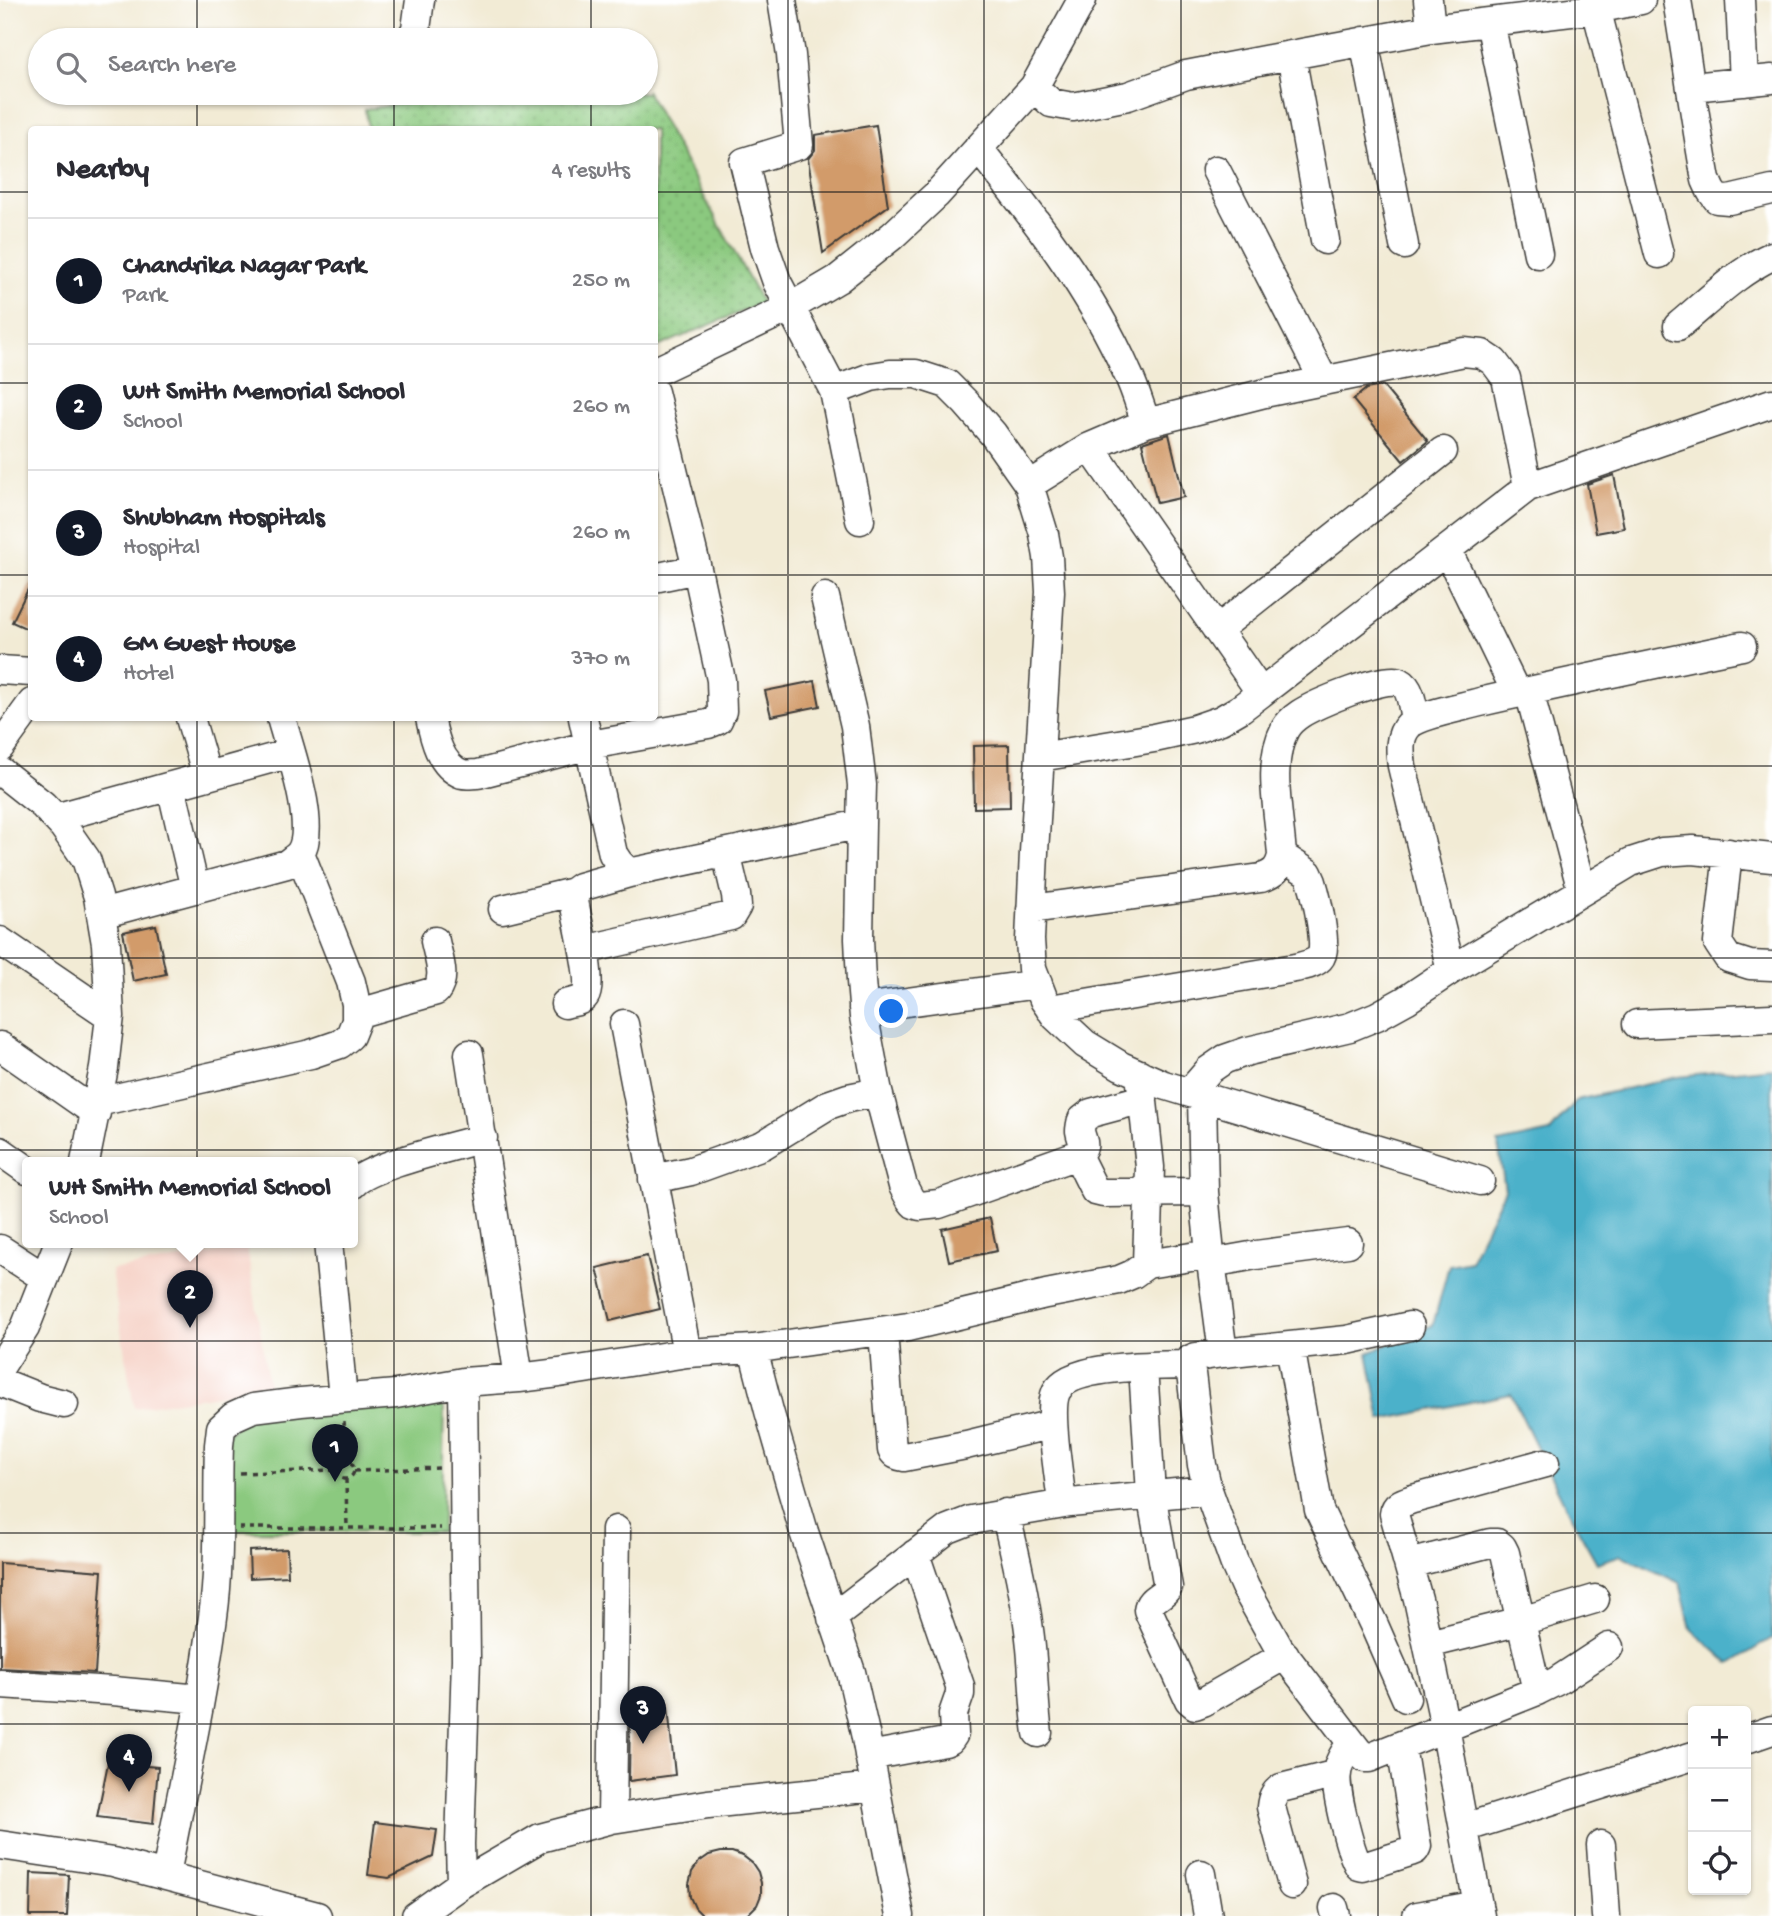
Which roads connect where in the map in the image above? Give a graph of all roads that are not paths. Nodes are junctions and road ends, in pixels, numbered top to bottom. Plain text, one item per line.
1 (420, 0) edge
2 (782, 0) edge
3 (1082, 0) edge
4 (1428, 0) edge
5 (1641, 0) edge
6 (1677, 0) edge
7 (1740, 0) edge
8 (1595, 4) edge
9 (1490, 22) junction
10 (416, 28) edge
11 (1431, 29) junction
12 (1364, 41) junction
13 (1291, 55) junction
14 (1772, 79) edge
15 (1744, 82) junction
16 (1034, 87) junction
17 (1692, 87) junction
18 (978, 148) junction
19 (1216, 170) dead end
20 (1772, 190) edge
21 (1325, 240) dead end
22 (1404, 245) dead end
23 (1538, 254) dead end
24 (1658, 254) dead end
25 (1772, 257) edge
26 (789, 308) junction
27 (1678, 326) dead end
28 (658, 370) edge
29 (1324, 381) junction
30 (834, 391) junction
31 (1772, 403) edge
32 (658, 408) edge
33 (1146, 423) junction
34 (1090, 447) junction
35 (1443, 451) dead end
36 (1029, 485) junction
37 (1528, 487) junction
38 (860, 520) dead end
39 (1447, 550) junction
40 (697, 569) junction
41 (658, 578) edge
42 (825, 597) dead end
43 (1217, 630) junction
44 (1742, 646) dead end
45 (0, 670) edge
46 (28, 673) edge
47 (1523, 692) junction
48 (1261, 693) junction
49 (28, 708) edge
50 (191, 721) edge
51 (282, 721) edge
52 (431, 721) edge
53 (584, 721) edge
54 (1415, 721) junction
55 (590, 745) junction
56 (0, 747) edge
57 (291, 753) junction
58 (1040, 757) junction
59 (0, 771) edge
60 (207, 776) junction
61 (171, 786) junction
62 (55, 818) junction
63 (861, 824) junction
64 (300, 853) junction
65 (726, 853) junction
66 (1728, 853) junction
67 (1282, 856) junction
68 (1772, 858) edge
69 (629, 873) junction
70 (195, 889) junction
71 (1581, 891) junction
72 (573, 892) junction
73 (503, 909) dead end
74 (1031, 909) junction
75 (101, 914) junction
76 (0, 941) edge
77 (435, 941) dead end
78 (584, 950) junction
79 (1772, 966) edge
80 (1451, 970) junction
81 (1044, 996) junction
82 (565, 1004) dead end
83 (863, 1008) junction
84 (356, 1014) junction
85 (110, 1016) junction
86 (1772, 1018) edge
87 (624, 1024) dead end
88 (1637, 1024) dead end
89 (0, 1046) edge
90 (469, 1054) dead end
91 (1141, 1087) junction
92 (878, 1092) junction
93 (1196, 1094) junction
94 (97, 1108) junction
95 (483, 1138) junction
96 (0, 1151) edge
97 (1077, 1155) junction
98 (86, 1157) edge
99 (22, 1166) edge
100 (358, 1179) edge
101 (653, 1179) junction
102 (1480, 1181) dead end
103 (1204, 1192) junction
104 (1150, 1193) junction
105 (1348, 1243) dead end
106 (0, 1248) edge
107 (57, 1248) edge
108 (329, 1248) edge
109 (1211, 1258) junction
110 (1147, 1264) junction
111 (45, 1278) junction
112 (1410, 1326) dead end
113 (883, 1331) junction
114 (1290, 1346) junction
115 (753, 1349) junction
116 (687, 1353) junction
117 (1223, 1353) junction
118 (1190, 1365) junction
119 (0, 1367) edge
120 (1143, 1367) junction
121 (519, 1378) junction
122 (0, 1382) edge
123 (463, 1382) junction
124 (343, 1398) junction
125 (215, 1401) dead end
126 (64, 1404) dead end
127 (1054, 1424) junction
128 (220, 1435) junction
129 (1545, 1463) dead end
130 (1208, 1490) junction
131 (1151, 1494) junction
132 (1062, 1504) junction
133 (1005, 1513) junction
134 (616, 1530) dead end
135 (915, 1554) junction
136 (1409, 1564) junction
137 (1595, 1599) dead end
138 (832, 1618) junction
139 (1521, 1621) junction
140 (1428, 1644) junction
141 (1609, 1647) dead end
142 (1284, 1655) junction
143 (0, 1684) edge
144 (1537, 1691) junction
145 (1406, 1698) dead end
146 (200, 1699) junction
147 (1445, 1727) junction
148 (1772, 1730) edge
149 (1038, 1733) dead end
150 (1751, 1737) edge
151 (1351, 1743) junction
152 (1401, 1746) junction
153 (869, 1756) junction
154 (1688, 1758) edge
155 (1336, 1774) junction
156 (875, 1787) junction
157 (612, 1819) junction
158 (1464, 1828) junction
159 (0, 1845) edge
160 (1601, 1845) dead end
161 (1200, 1874) dead end
162 (166, 1875) junction
163 (461, 1884) junction
164 (1292, 1885) dead end
165 (1478, 1910) edge
166 (317, 1916) edge
167 (416, 1916) edge
168 (900, 1916) edge
169 (1208, 1916) edge
170 (1417, 1916) edge
171 (1606, 1916) edge

1 - 10 street
2 - 26 street
3 - 16 street
4 - 11 street
5 - 8 street
6 - 17 street
7 - 15 street
8 - 9 street
8 - 24 street
9 - 11 street
9 - 23 street
11 - 12 street
12 - 13 street
12 - 22 street
13 - 16 street
13 - 21 street
14 - 15 street
15 - 17 street
16 - 18 street
17 - 20 street
18 - 26 street
18 - 33 street
19 - 29 street
25 - 27 street
26 - 28 street
26 - 30 street
29 - 33 street
29 - 37 street
30 - 36 street
30 - 38 street
31 - 37 street
32 - 40 street
33 - 34 street
34 - 36 street
34 - 43 street
35 - 43 street
36 - 58 street
37 - 39 street
39 - 47 street
39 - 48 street
40 - 41 street
40 - 55 street
42 - 63 street
43 - 48 street
44 - 47 street
45 - 46 street
47 - 54 street
47 - 71 street
48 - 58 street
49 - 56 street
50 - 60 street
51 - 57 street
52 - 55 street
53 - 55 street
54 - 67 street
54 - 80 street
55 - 69 street
57 - 60 street
57 - 64 street
58 - 74 street
59 - 62 street
60 - 61 street
61 - 62 street
61 - 70 street
62 - 75 street
63 - 65 street
63 - 83 street
64 - 70 street
64 - 84 street
65 - 69 street
65 - 78 street
66 - 68 street
66 - 71 street
66 - 79 street
67 - 74 street
67 - 81 street
69 - 72 street
70 - 75 street
71 - 80 street
72 - 73 street
72 - 78 street
74 - 81 street
75 - 85 street
76 - 85 street
77 - 84 street
78 - 82 street
80 - 93 street
81 - 83 street
81 - 91 street
83 - 92 street
84 - 94 street
85 - 94 street
86 - 88 street
87 - 101 street
89 - 94 street
90 - 95 street
91 - 93 street
91 - 97 street
91 - 104 street
92 - 97 street
92 - 101 street
93 - 102 street
93 - 103 street
94 - 98 street
95 - 100 street
95 - 121 street
96 - 99 street
97 - 104 street
101 - 116 street
103 - 104 street
103 - 109 street
104 - 110 street
105 - 109 street
106 - 111 street
107 - 111 street
108 - 124 street
109 - 110 street
109 - 117 street
110 - 113 street
111 - 119 street
112 - 114 street
113 - 115 street
113 - 127 street
114 - 117 street
114 - 145 street
115 - 116 street
115 - 138 street
116 - 121 street
117 - 118 street
118 - 120 street
118 - 130 street
120 - 127 street
120 - 131 street
121 - 123 street
122 - 126 street
123 - 124 street
123 - 163 street
124 - 128 street
125 - 128 street
127 - 132 street
128 - 146 street
129 - 136 street
130 - 131 street
130 - 142 street
131 - 132 street
131 - 142 street
132 - 133 street
133 - 135 street
133 - 149 street
134 - 157 street
135 - 138 street
135 - 153 street
136 - 139 street
136 - 140 street
137 - 139 street
138 - 153 street
139 - 140 street
139 - 144 street
140 - 147 street
141 - 144 street
142 - 151 street
143 - 146 street
144 - 147 street
146 - 162 street
147 - 152 street
147 - 158 street
148 - 150 street
151 - 152 street
151 - 155 street
152 - 155 street
153 - 156 street
154 - 158 street
155 - 164 street
156 - 157 street
156 - 168 street
157 - 163 street
158 - 165 street
159 - 162 street
160 - 171 street
161 - 169 street
162 - 166 street
163 - 167 street
165 - 170 street

